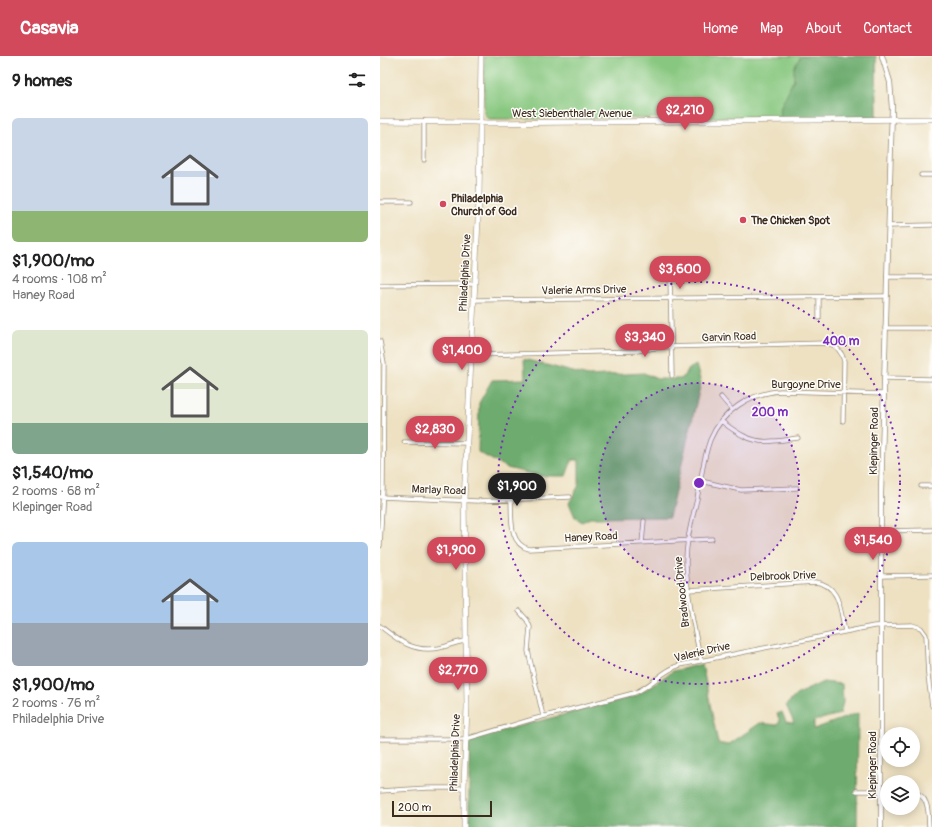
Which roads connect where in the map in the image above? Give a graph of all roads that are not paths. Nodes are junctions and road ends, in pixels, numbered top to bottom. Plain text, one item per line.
1 (481, 56) edge
2 (882, 56) edge
3 (932, 119) edge
4 (891, 120) junction
5 (380, 121) edge
6 (424, 121) junction
7 (480, 122) junction
8 (424, 160) dead end
9 (921, 175) dead end
10 (932, 175) edge
11 (380, 202) edge
12 (410, 202) dead end
13 (932, 225) edge
14 (889, 226) junction
15 (670, 274) dead end
16 (887, 277) junction
17 (932, 277) edge
18 (475, 284) junction
19 (380, 285) edge
20 (886, 296) junction
21 (819, 297) junction
22 (671, 298) junction
23 (474, 300) junction
24 (819, 318) dead end
25 (885, 328) junction
26 (932, 328) edge
27 (380, 341) edge
28 (671, 347) junction
29 (472, 355) junction
30 (672, 376) dead end
31 (884, 378) junction
32 (932, 379) edge
33 (843, 393) junction
34 (884, 394) junction
35 (721, 397) dead end
36 (732, 410) junction
37 (721, 421) junction
38 (843, 421) dead end
39 (798, 438) dead end
40 (404, 442) dead end
41 (467, 443) junction
42 (700, 481) junction
43 (921, 486) dead end
44 (932, 486) edge
45 (797, 488) dead end
46 (382, 497) edge
47 (570, 497) dead end
48 (511, 499) junction
49 (464, 500) junction
50 (644, 521) dead end
51 (932, 530) edge
52 (881, 531) junction
53 (712, 539) dead end
54 (687, 540) junction
55 (642, 543) junction
56 (380, 546) edge
57 (932, 575) edge
58 (881, 576) junction
59 (688, 590) junction
60 (519, 611) dead end
61 (881, 625) junction
62 (380, 626) edge
63 (845, 632) junction
64 (466, 641) junction
65 (701, 661) junction
66 (932, 706) edge
67 (543, 716) junction
68 (380, 739) edge
69 (466, 739) junction
70 (881, 775) edge
71 (464, 788) junction
72 (380, 791) edge
73 (856, 791) dead end
74 (880, 792) edge
75 (920, 795) edge
76 (881, 815) edge
77 (464, 827) edge
78 (881, 827) edge
79 (929, 827) edge

1 - 7 main road, Philadelphia Drive
2 - 4 street, Klepinger Road
3 - 4 main road, West Siebenthaler Avenue
4 - 7 main road, West Siebenthaler Avenue
4 - 14 street, Klepinger Road
5 - 6 main road, West Siebenthaler Avenue
6 - 7 main road, West Siebenthaler Avenue
6 - 8 street
7 - 18 main road, Philadelphia Drive
9 - 10 street
11 - 12 street
13 - 14 street
14 - 16 street, Klepinger Road
15 - 22 street
16 - 17 street
16 - 20 street, Klepinger Road
18 - 19 street
18 - 23 main road, Philadelphia Drive
20 - 21 street, Valerie Arms Drive
20 - 25 street, Klepinger Road
21 - 22 street, Valerie Arms Drive
21 - 24 street
22 - 23 street, Valerie Arms Drive
22 - 28 street
23 - 29 main road, Philadelphia Drive
25 - 26 street
25 - 31 street, Klepinger Road
27 - 46 street
28 - 29 street, Garvin Road
28 - 30 street
28 - 33 street, Garvin Road
29 - 41 main road, Philadelphia Drive
31 - 32 street
31 - 34 street, Klepinger Road
33 - 34 street, Burgoyne Drive
33 - 36 street, Burgoyne Drive
33 - 38 street, Garvin Road
34 - 52 street, Klepinger Road
35 - 36 street
36 - 37 street, Bradwood Drive
37 - 39 street
37 - 42 street, Bradwood Drive
40 - 41 street
41 - 49 main road, Philadelphia Drive
42 - 45 street
42 - 54 street, Bradwood Drive
43 - 44 street
46 - 49 street, Marlay Road
46 - 56 street
47 - 48 street, Marlay Road
48 - 49 street, Marlay Road
48 - 55 street, Haney Road
49 - 64 main road, Philadelphia Drive
50 - 55 street
51 - 52 street
52 - 58 street, Klepinger Road
53 - 54 street, Haney Road
54 - 55 street, Haney Road
54 - 59 street, Bradwood Drive
57 - 58 street
58 - 61 street, Klepinger Road
59 - 63 street, Delbrook Drive
59 - 65 street, Bradwood Drive
60 - 67 street
61 - 63 street, Valerie Drive
61 - 66 street, Valerie Drive
61 - 70 street, Klepinger Road
62 - 64 street
63 - 65 street, Valerie Drive
64 - 69 main road, Philadelphia Drive
65 - 67 street, Valerie Drive
67 - 69 street, Valerie Drive
68 - 69 street, Valerie Drive
69 - 71 main road, Philadelphia Drive
71 - 72 street
71 - 77 main road, Philadelphia Drive
73 - 74 street
75 - 79 street
76 - 78 street, Klepinger Road

